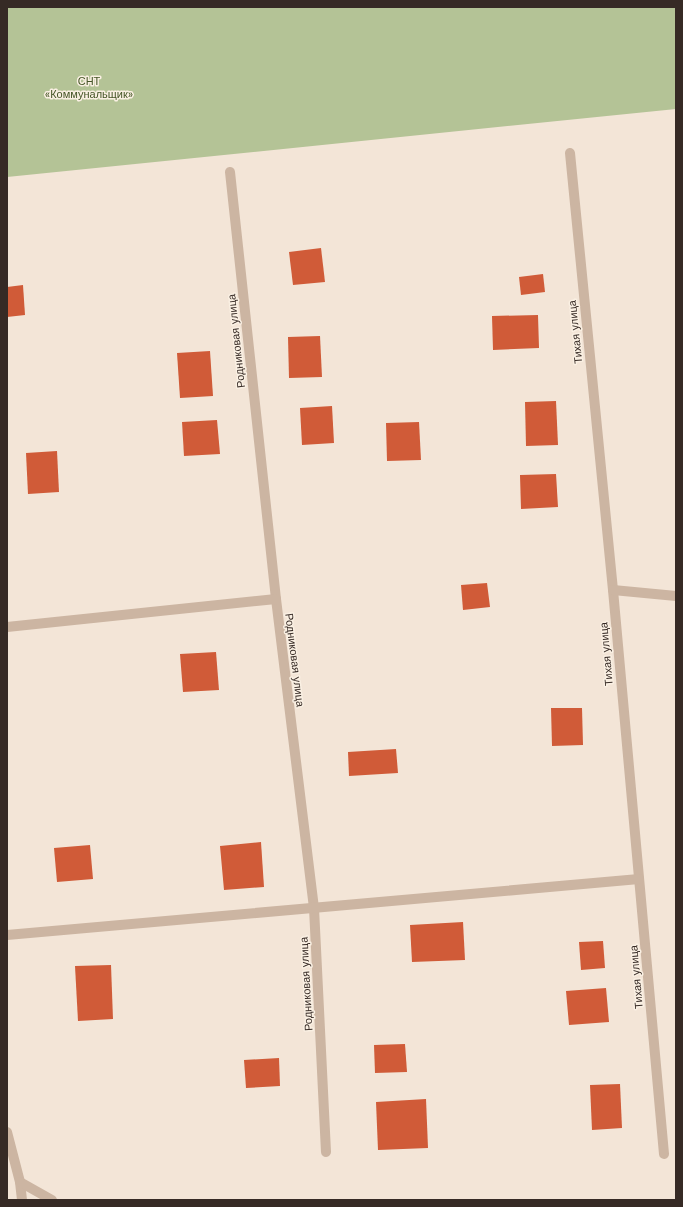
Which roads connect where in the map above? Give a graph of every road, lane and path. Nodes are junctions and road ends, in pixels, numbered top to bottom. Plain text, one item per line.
1 (570, 153) dead end
2 (230, 172) dead end
3 (613, 590) junction
4 (676, 596) edge
5 (276, 599) junction
6 (7, 627) edge
7 (638, 879) junction
8 (314, 908) junction
9 (7, 935) edge
10 (7, 1132) edge
11 (326, 1152) dead end
12 (664, 1154) dead end
13 (20, 1182) junction
14 (22, 1200) edge
15 (52, 1200) edge

1 - 3 street, Тихая улица
2 - 5 street, Родниковая улица
3 - 4 street
3 - 7 street, Тихая улица
5 - 6 street
5 - 8 street, Родниковая улица
7 - 8 street
7 - 12 street, Тихая улица
8 - 9 street
8 - 11 street, Родниковая улица
10 - 13 street
13 - 14 street
13 - 15 street

